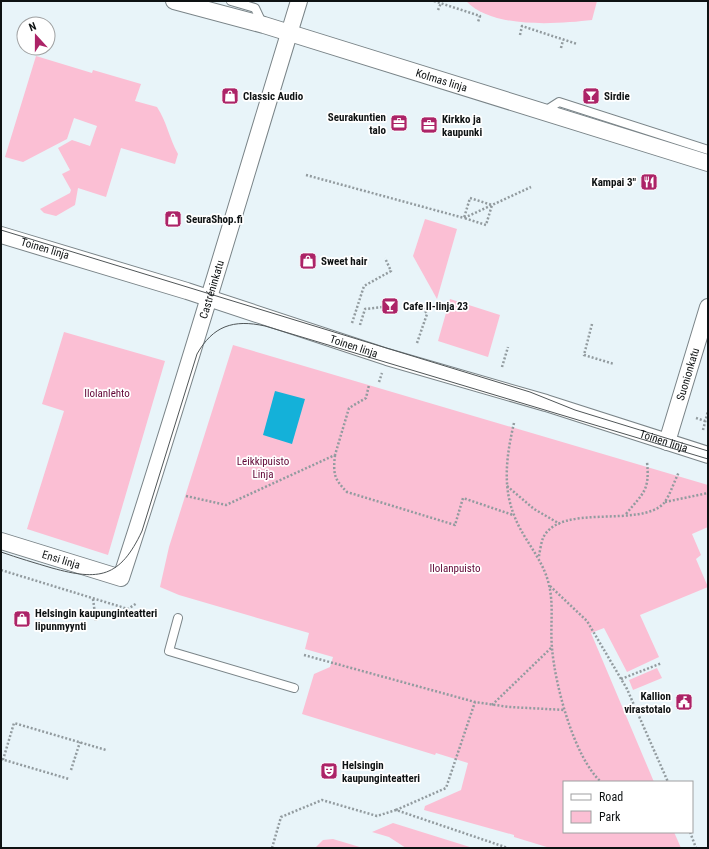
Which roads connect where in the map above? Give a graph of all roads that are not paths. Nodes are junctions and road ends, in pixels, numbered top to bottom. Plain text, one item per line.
1 (174, 1) edge
2 (231, 1) edge
3 (299, 1) edge
4 (264, 25) junction
5 (289, 33) junction
6 (543, 112) junction
7 (708, 150) edge
8 (708, 163) edge
9 (1, 235) edge
10 (208, 299) junction
11 (708, 307) edge
12 (667, 442) junction
13 (708, 455) edge
14 (1, 541) edge
15 (121, 578) joint
16 (178, 618) dead end
17 (294, 688) dead end

1 - 4 street, Kolmas linja
2 - 4 lane
3 - 5 street, Castréninkatu
4 - 5 street, Kolmas linja
5 - 6 street, Kolmas linja
5 - 10 street, Castréninkatu
6 - 7 lane
6 - 8 street, Kolmas linja
9 - 10 street, Toinen linja
10 - 12 street, Toinen linja
10 - 15 street, Castréninkatu
11 - 12 street, Suonionkatu
12 - 13 street, Toinen linja
14 - 15 street, Ensi linja
16 - 17 lane

